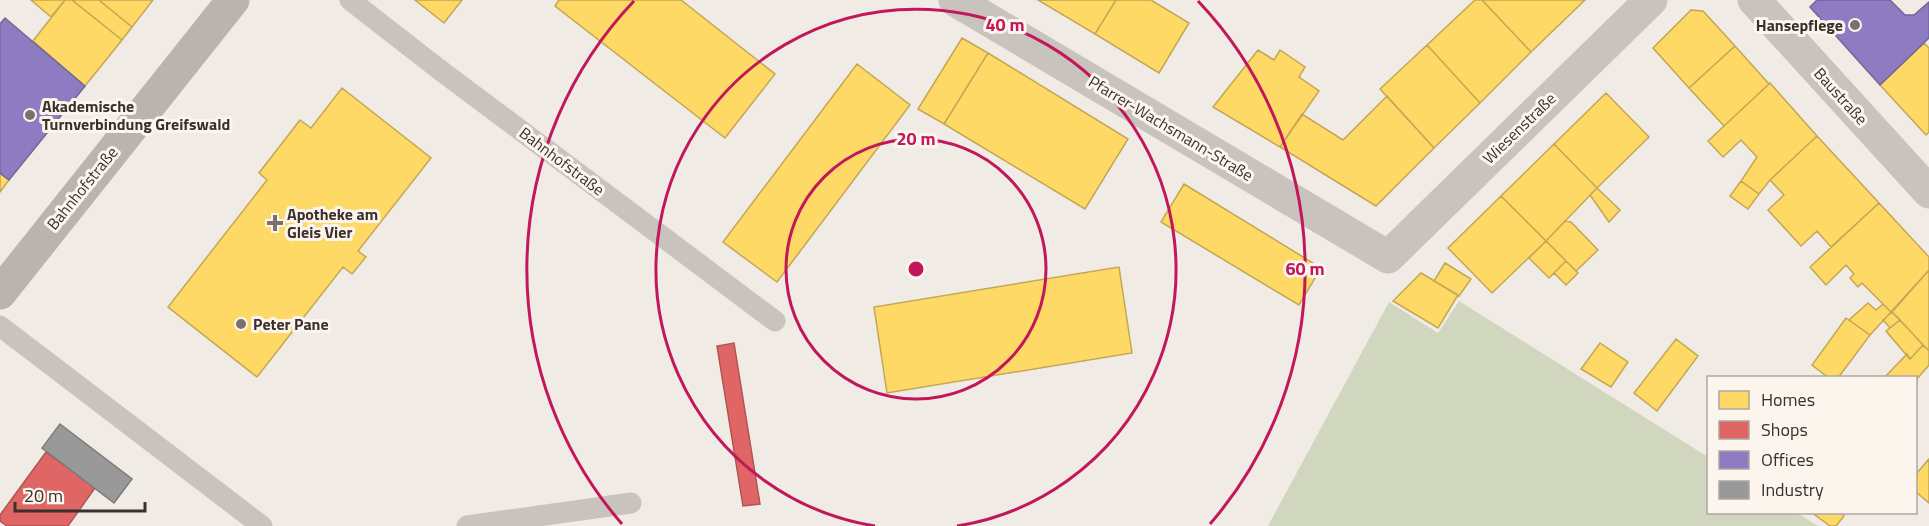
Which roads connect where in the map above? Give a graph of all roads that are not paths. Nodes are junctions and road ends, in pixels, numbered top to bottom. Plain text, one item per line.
1 (233, 0) edge
2 (350, 0) edge
3 (955, 0) edge
4 (1651, 0) edge
5 (1754, 0) edge
6 (1929, 192) edge
7 (1388, 256) joint
8 (0, 292) edge
9 (775, 321) dead end
10 (0, 326) edge
11 (631, 503) dead end
12 (262, 526) edge
13 (467, 526) edge

1 - 8 main road, Bahnhofstraße
2 - 9 lane, Bahnhofstraße
3 - 7 street, Pfarrer-Wachsmann-Straße
4 - 7 street, Wiesenstraße
5 - 6 street, Baustraße
10 - 12 lane
11 - 13 lane

